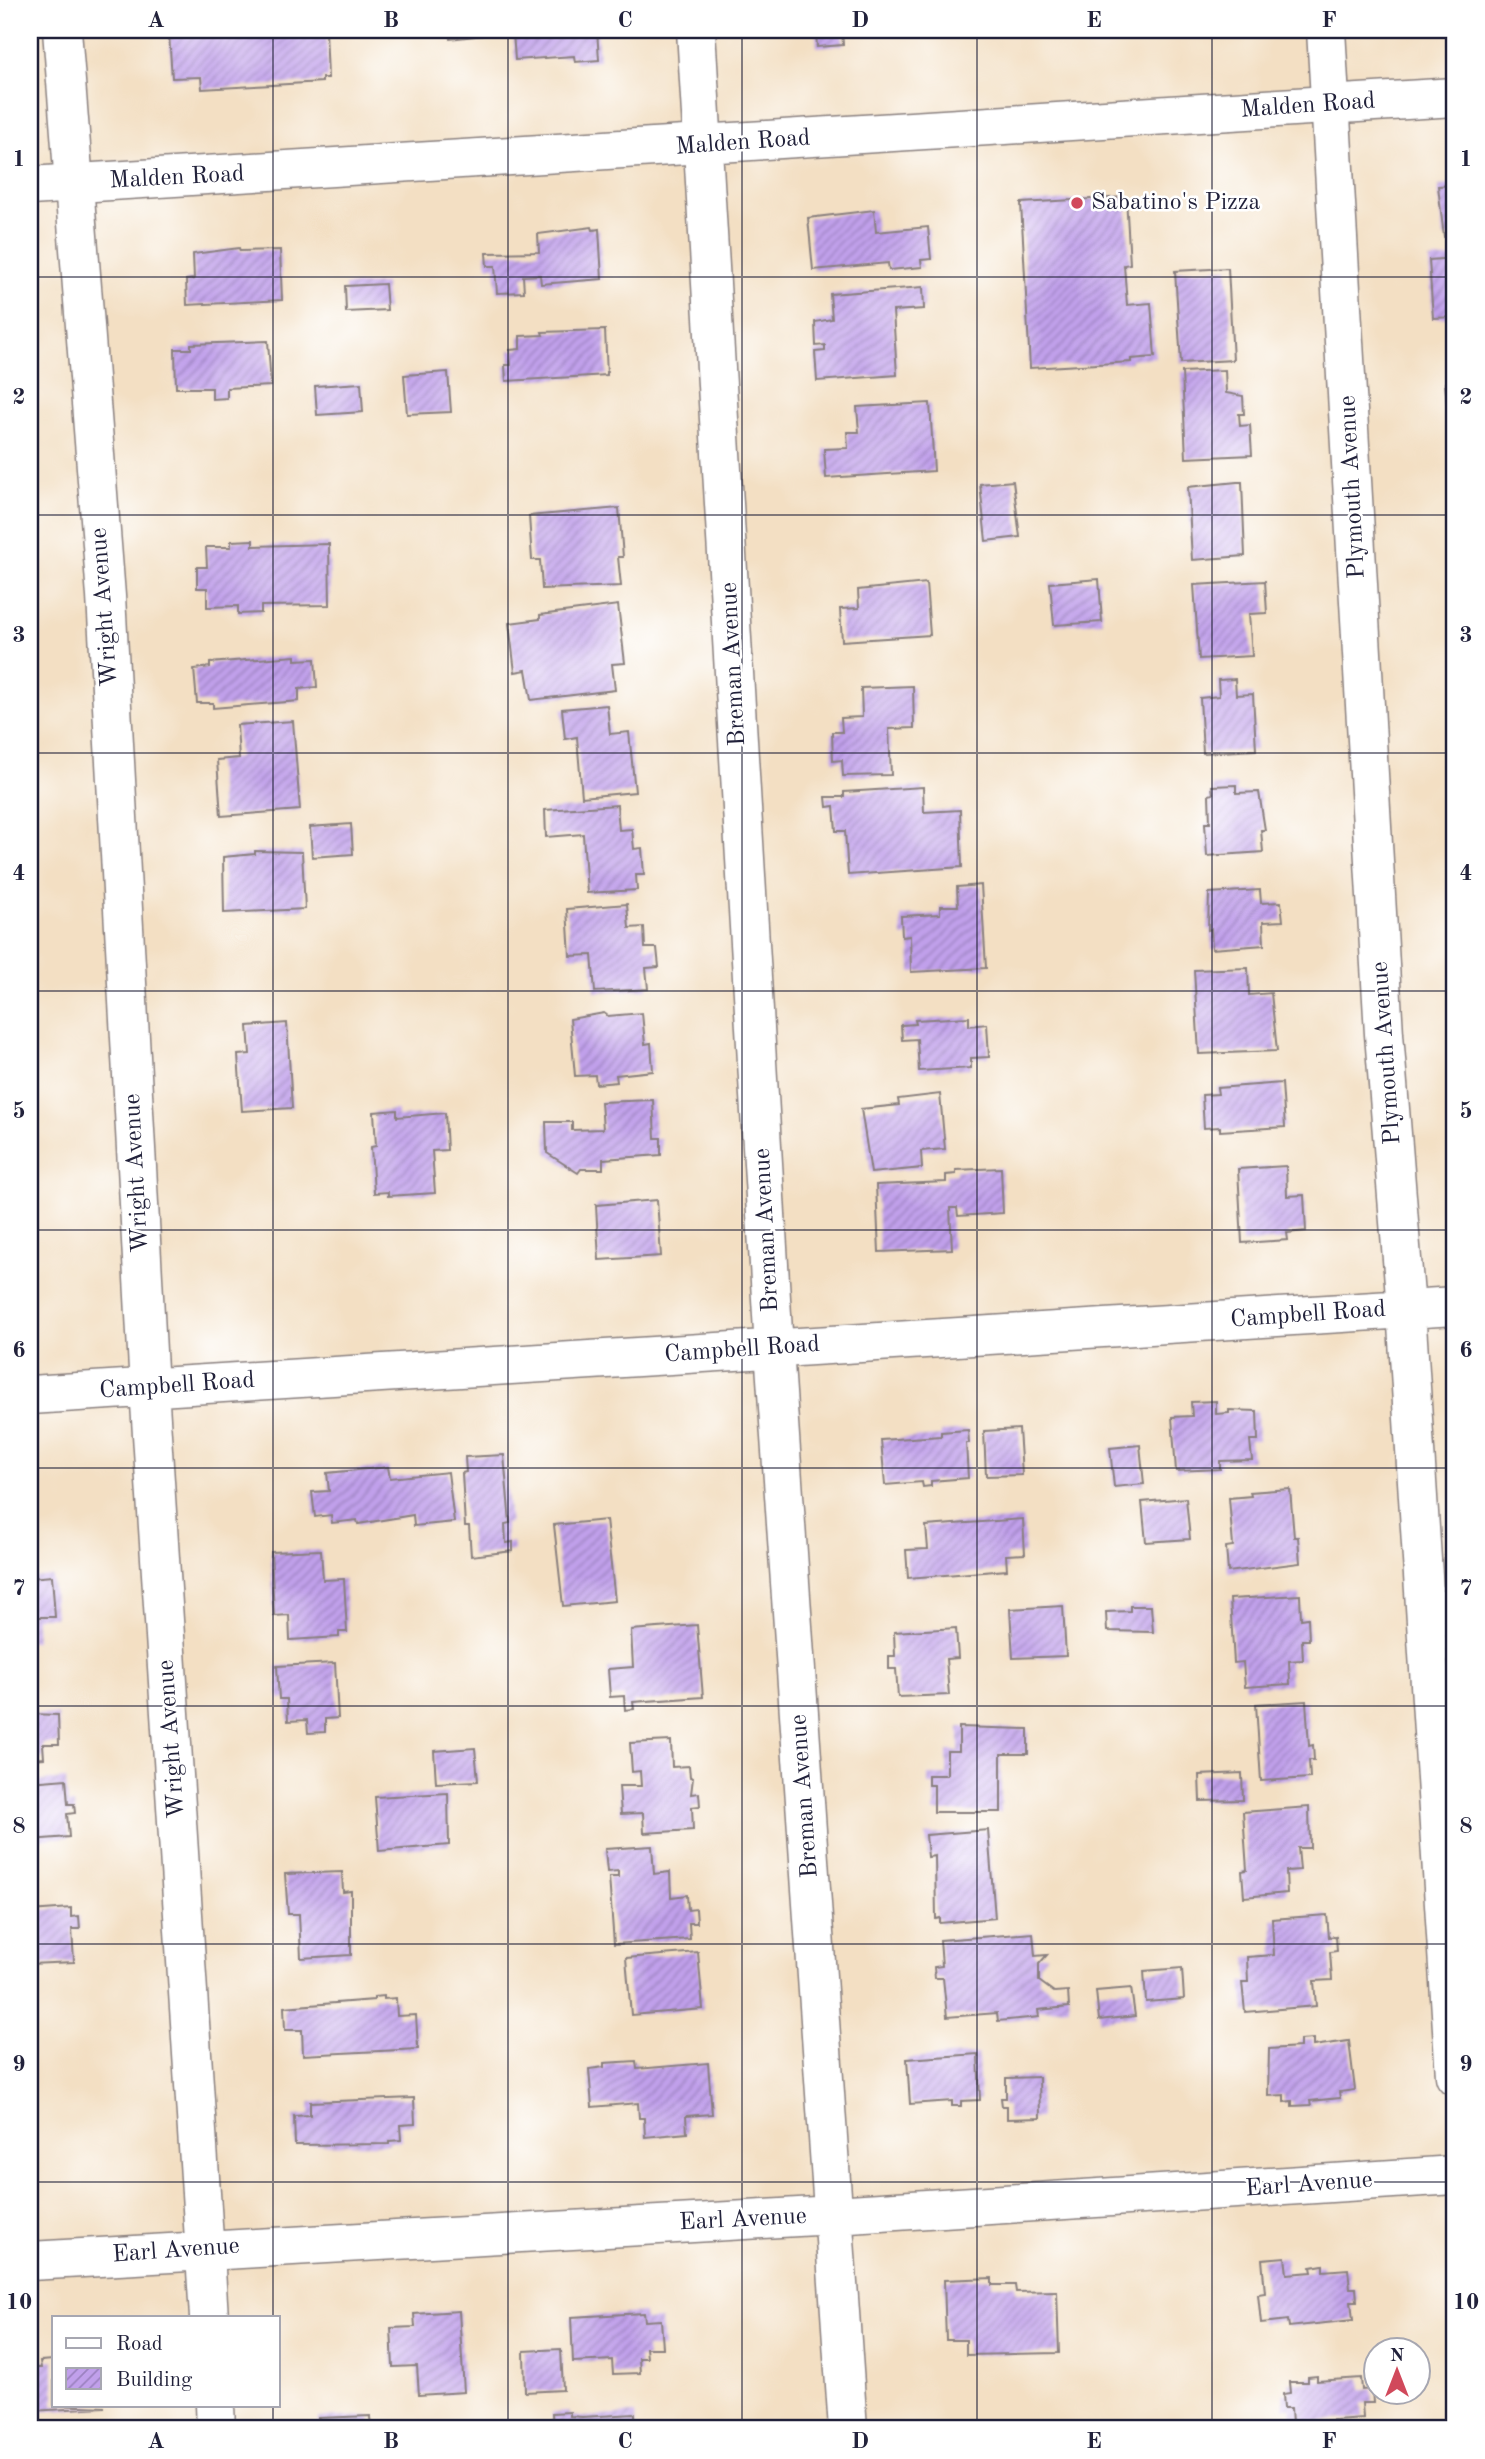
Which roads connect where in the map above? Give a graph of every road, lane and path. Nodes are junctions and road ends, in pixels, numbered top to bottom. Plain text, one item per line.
1 (62, 30) edge
2 (696, 30) edge
3 (1326, 30) edge
4 (1455, 97) edge
5 (1330, 104) junction
6 (703, 146) junction
7 (72, 184) junction
8 (30, 186) edge
9 (1455, 1306) edge
10 (1406, 1309) junction
11 (774, 1349) junction
12 (149, 1388) junction
13 (30, 1395) edge
14 (1455, 2076) edge
15 (1455, 2175) edge
16 (834, 2215) junction
17 (205, 2249) junction
18 (30, 2261) edge
19 (209, 2316) edge
20 (215, 2406) edge
21 (216, 2429) edge
22 (848, 2429) edge

1 - 7 street, Wright Avenue
2 - 6 street, Breman Avenue
3 - 5 street, Plymouth Avenue
4 - 5 street, Malden Road
5 - 6 street, Malden Road
5 - 10 street, Plymouth Avenue
6 - 7 street, Malden Road
6 - 11 street, Breman Avenue
7 - 8 street, Malden Road
7 - 12 street, Wright Avenue
9 - 10 street, Campbell Road
10 - 11 street, Campbell Road
10 - 14 street, Plymouth Avenue
11 - 12 street, Campbell Road
11 - 16 street, Breman Avenue
12 - 13 street, Campbell Road
12 - 17 street, Wright Avenue
15 - 16 street, Earl Avenue
16 - 17 street, Earl Avenue
16 - 22 street, Breman Avenue
17 - 18 street, Earl Avenue
17 - 19 street, Wright Avenue
20 - 21 street

